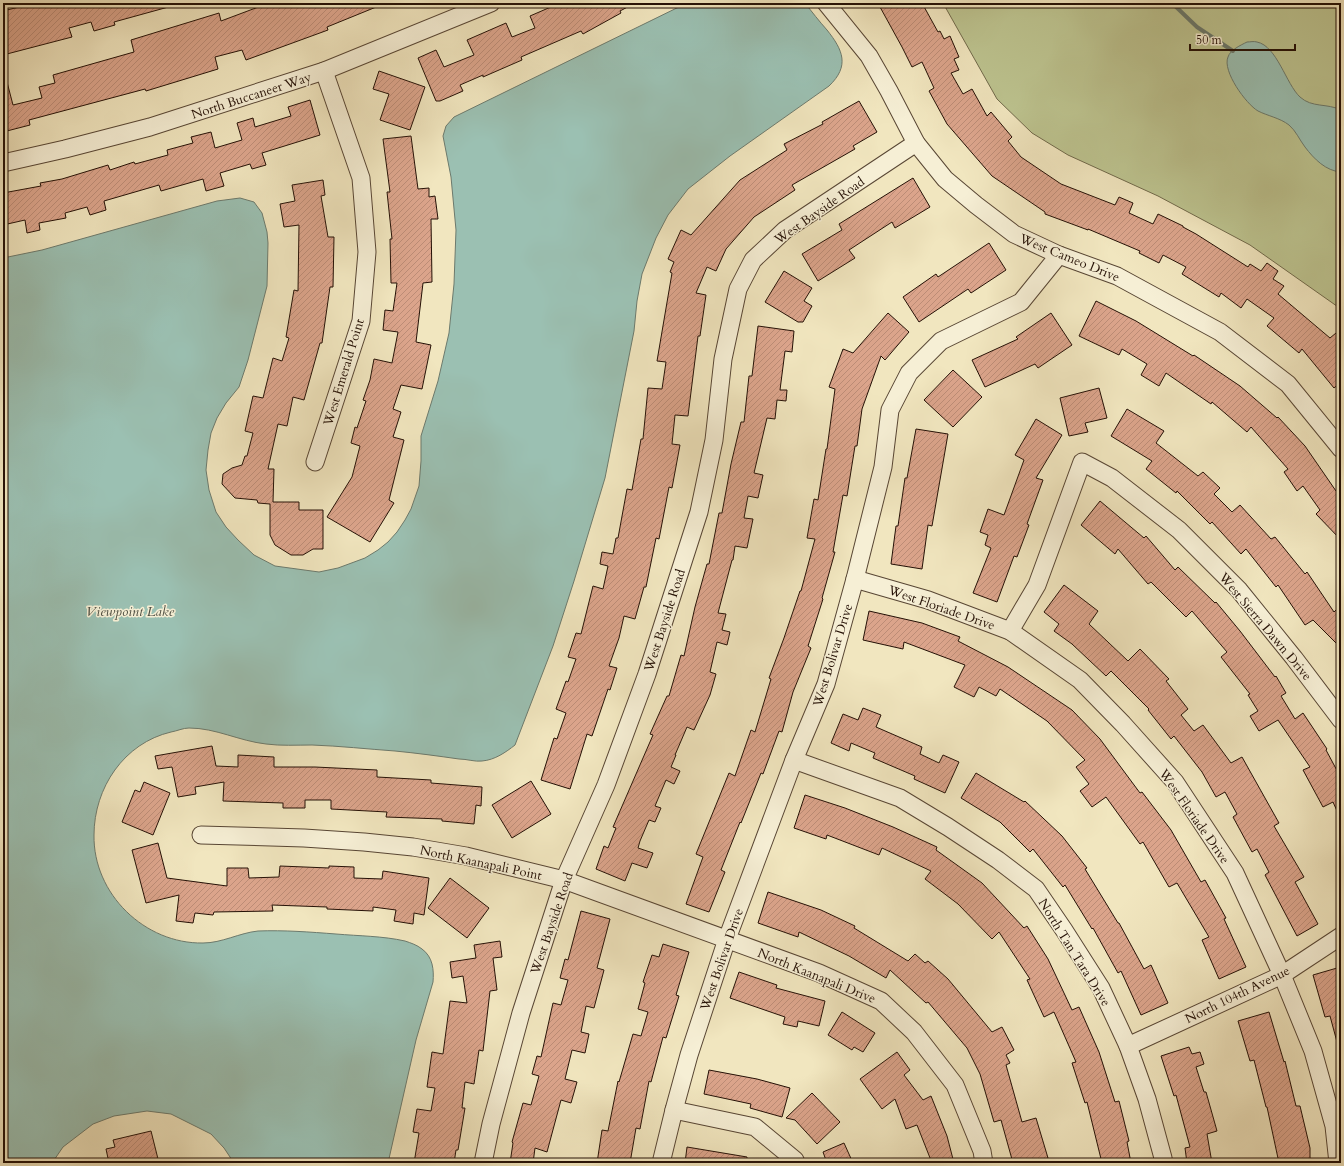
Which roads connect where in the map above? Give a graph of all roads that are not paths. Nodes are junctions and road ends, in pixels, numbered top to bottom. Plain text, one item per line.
1 (492, 3) edge
2 (826, 3) edge
3 (324, 71) junction
4 (916, 143) junction
5 (3, 163) edge
6 (1059, 255) junction
7 (1341, 449) edge
8 (315, 462) dead end
9 (855, 579) junction
10 (1010, 631) junction
11 (1341, 720) edge
12 (794, 760) junction
13 (201, 835) dead end
14 (564, 880) junction
15 (1341, 936) edge
16 (727, 940) junction
17 (1282, 975) junction
18 (1128, 1046) junction
19 (674, 1110) junction
20 (483, 1163) edge
21 (661, 1163) edge
22 (796, 1163) edge
23 (984, 1163) edge
24 (1164, 1163) edge
25 (1338, 1163) edge

1 - 3 street, North Buccaneer Way
2 - 4 street, West Cameo Drive
3 - 5 street, North Buccaneer Way
3 - 8 street, West Emerald Point
4 - 6 street, West Cameo Drive
4 - 14 street, West Bayside Road
6 - 7 street, West Cameo Drive
6 - 9 street, West Bolivar Drive
9 - 10 street, West Floriade Drive
9 - 12 street, West Bolivar Drive
10 - 11 street, West Sierra Dawn Drive
10 - 17 street, West Floriade Drive
12 - 16 street, West Bolivar Drive
12 - 18 street, North Tan Tara Drive
13 - 14 street, North Kaanapali Point
14 - 16 street, North Kaanapali Point
14 - 20 street, West Bayside Road
15 - 17 street, North 104th Avenue
16 - 19 street, West Bolivar Drive
16 - 23 street, North Kaanapali Drive
17 - 18 street, North 104th Avenue
17 - 25 street, West Floriade Drive
18 - 24 street, North Tan Tara Drive
19 - 21 street, West Bolivar Drive
19 - 22 street

